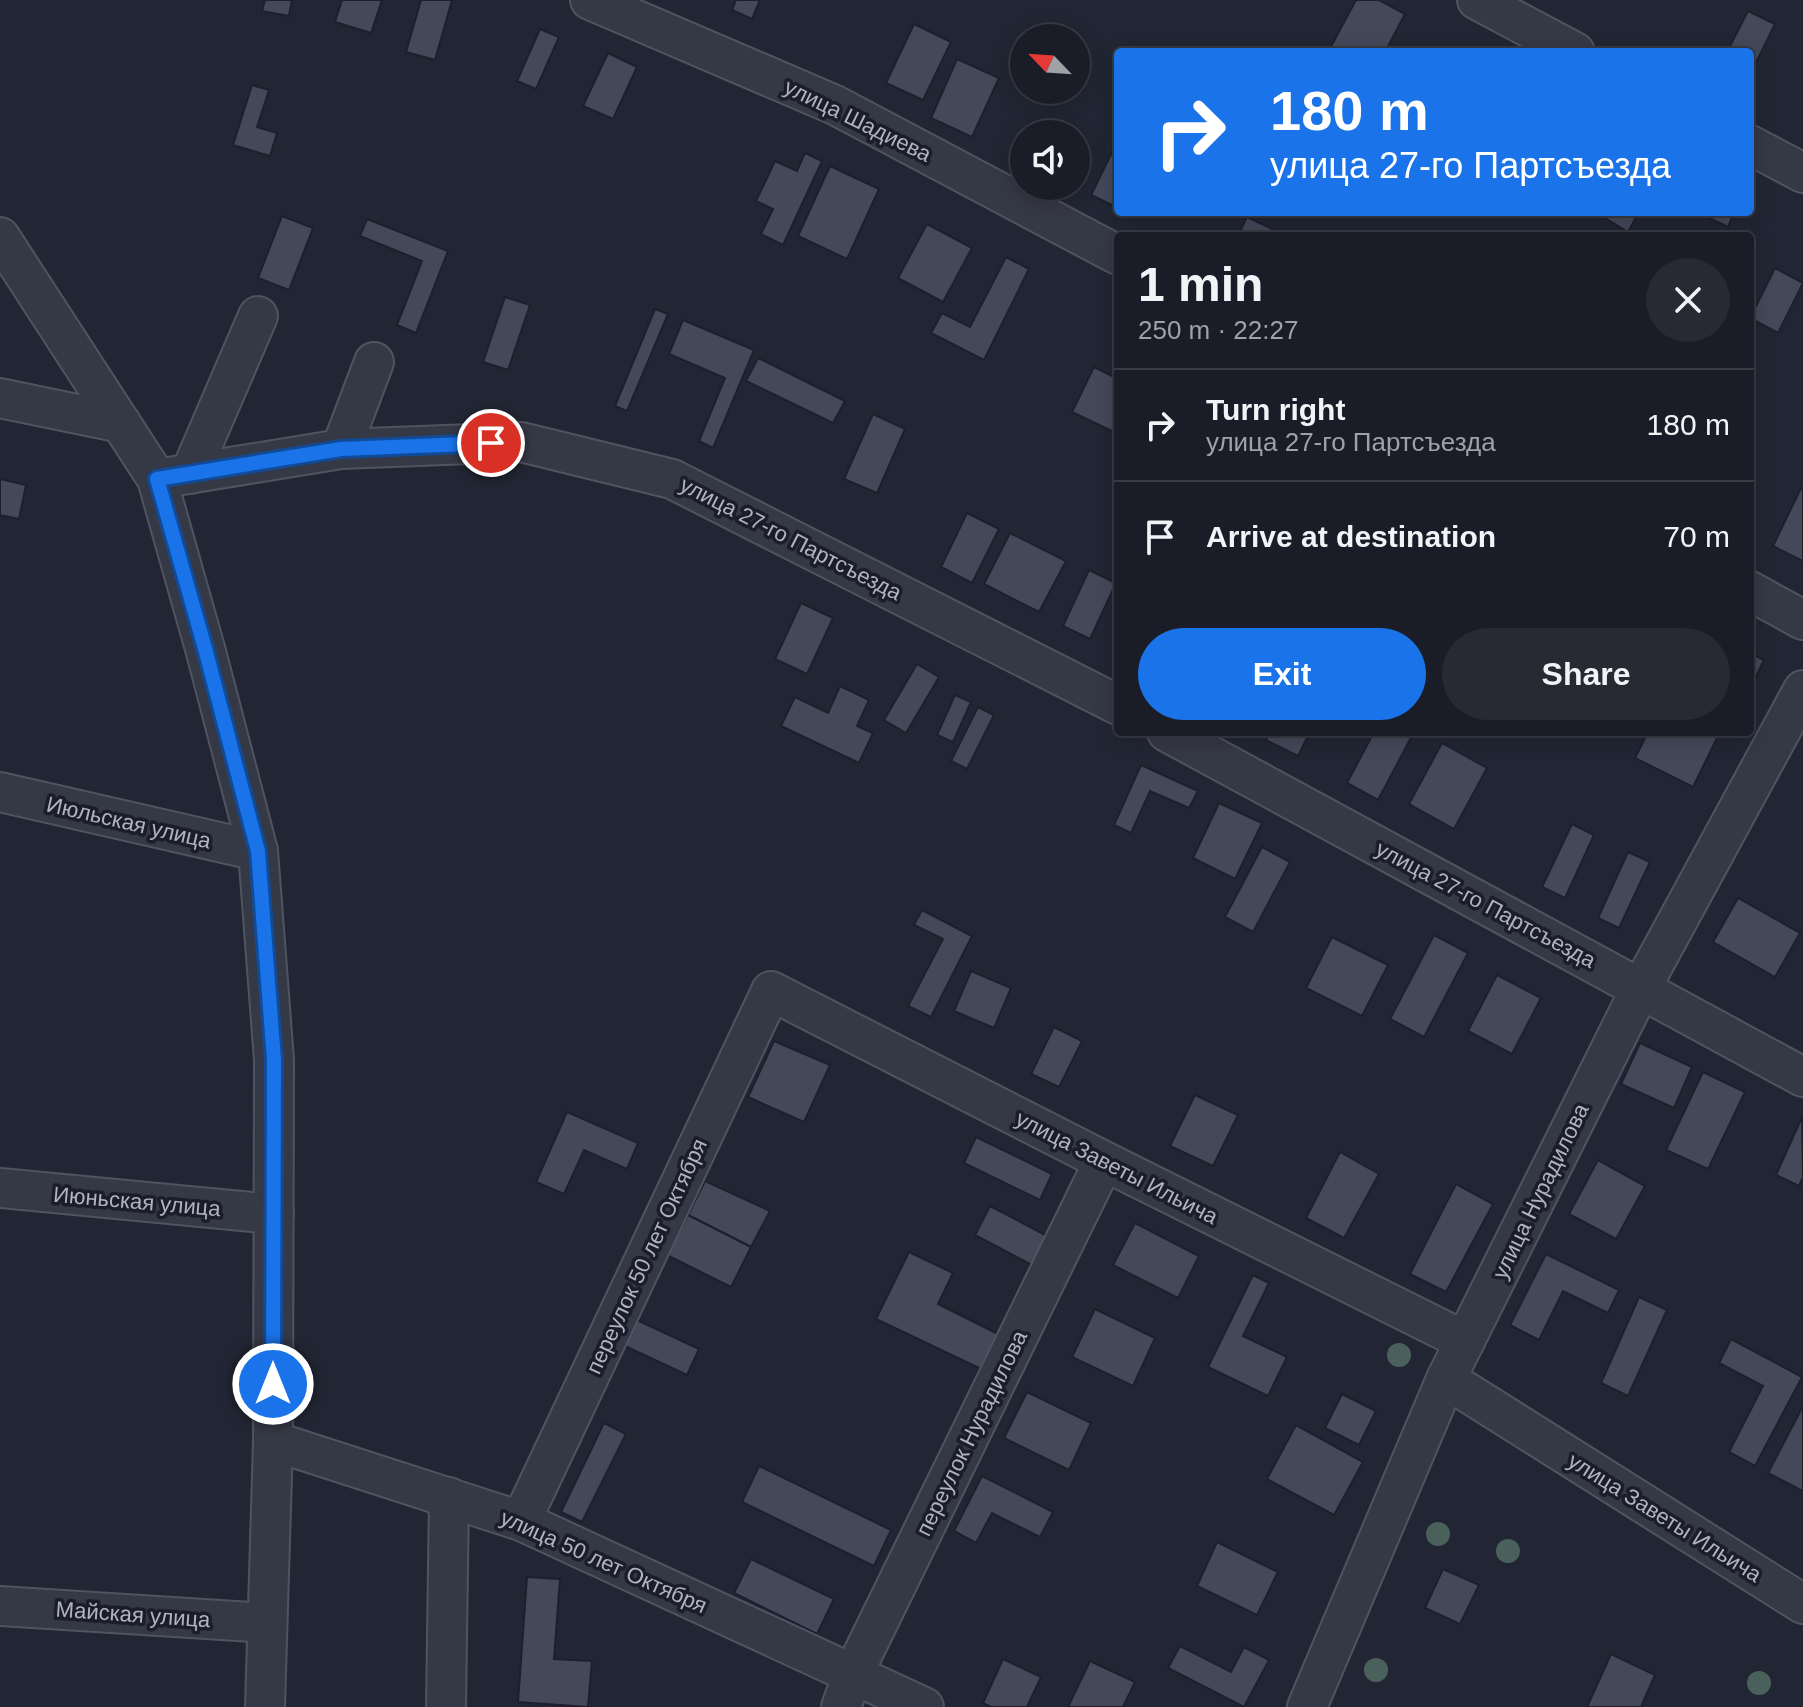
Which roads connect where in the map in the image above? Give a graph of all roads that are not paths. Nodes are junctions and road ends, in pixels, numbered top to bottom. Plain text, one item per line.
1 (590, 0) edge
2 (1477, 0) edge
3 (1567, 48) edge
4 (1754, 147) edge
5 (1803, 173) edge
6 (0, 237) edge
7 (1114, 253) edge
8 (258, 316) dead end
9 (374, 362) dead end
10 (0, 398) edge
11 (121, 423) junction
12 (341, 449) junction
13 (174, 476) junction
14 (1754, 593) edge
15 (1803, 620) edge
16 (1803, 690) edge
17 (1114, 703) edge
18 (1174, 736) edge
19 (0, 792) edge
20 (258, 851) junction
21 (1641, 988) junction
22 (771, 991) joint
23 (1803, 1077) edge
24 (1104, 1161) junction
25 (0, 1188) edge
26 (274, 1214) junction
27 (1465, 1341) junction
28 (1446, 1379) junction
29 (273, 1441) junction
30 (449, 1497) junction
31 (521, 1521) junction
32 (1803, 1604) edge
33 (0, 1606) edge
34 (267, 1623) junction
35 (847, 1690) edge
36 (265, 1707) edge
37 (446, 1707) edge
38 (924, 1707) edge
39 (1307, 1707) edge

1 - 7 street, улица Шадиева
2 - 3 street
4 - 5 street
6 - 11 street
8 - 13 street
9 - 12 street
10 - 11 street
11 - 13 street
12 - 13 street, улица 27-го Партсъезда
12 - 17 street, улица 27-го Партсъезда
13 - 20 street
14 - 15 street
16 - 21 street, улица Нурадилова
18 - 21 street, улица 27-го Партсъезда
19 - 20 street, Июльская улица
20 - 26 street
21 - 23 street, улица 27-го Партсъезда
21 - 27 street, улица Нурадилова
22 - 24 street, улица Заветы Ильича
22 - 31 street, переулок 50 лет Октября
24 - 27 street, улица Заветы Ильича
24 - 35 street, переулок Нурадилова
25 - 26 street, Июньская улица
26 - 29 street
27 - 28 street, улица Нурадилова
28 - 32 street, улица Заветы Ильича
28 - 39 street, улица Нурадилова
29 - 30 street, улица 50 лет Октября
29 - 34 street
30 - 31 street, улица 50 лет Октября
30 - 37 street
31 - 35 street, улица 50 лет Октября
33 - 34 street, Майская улица
34 - 36 street
35 - 38 street, улица 50 лет Октября

